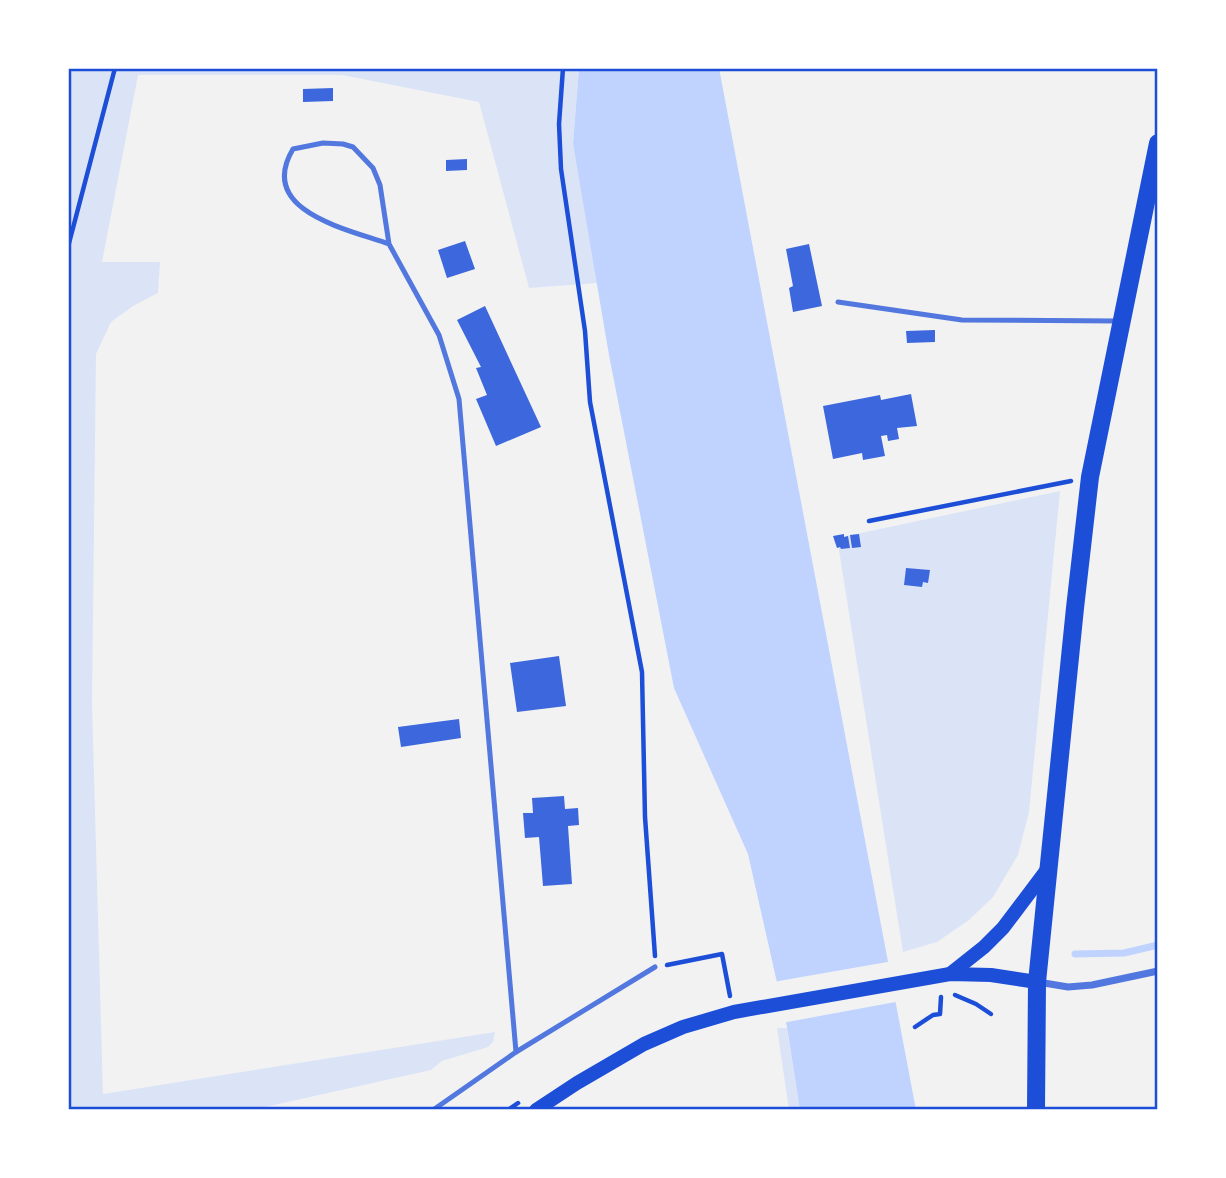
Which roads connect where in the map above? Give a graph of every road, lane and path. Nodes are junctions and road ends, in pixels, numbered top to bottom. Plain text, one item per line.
1 (115, 68) edge
2 (563, 68) edge
3 (1158, 143) edge
4 (389, 244) junction
5 (68, 247) edge
6 (838, 302) dead end
7 (1120, 321) junction
8 (1090, 477) junction
9 (869, 521) dead end
10 (1049, 867) junction
11 (655, 967) junction
12 (1158, 971) edge
13 (950, 974) junction
14 (1037, 982) junction
15 (932, 993) dead end
16 (730, 996) dead end
17 (941, 997) dead end
18 (991, 1014) dead end
19 (915, 1027) dead end
20 (516, 1052) junction
21 (433, 1110) edge
22 (536, 1110) edge
23 (1036, 1110) edge

1 - 5 path
2 - 11 path
3 - 7 main road
4 - 4 lane
4 - 20 lane
6 - 7 lane
7 - 8 main road
8 - 9 path
8 - 10 main road
10 - 13 main road
10 - 14 main road
11 - 16 path
11 - 20 lane
12 - 14 street
13 - 14 main road
13 - 22 main road
14 - 23 main road
15 - 18 path
17 - 19 path
20 - 21 lane

